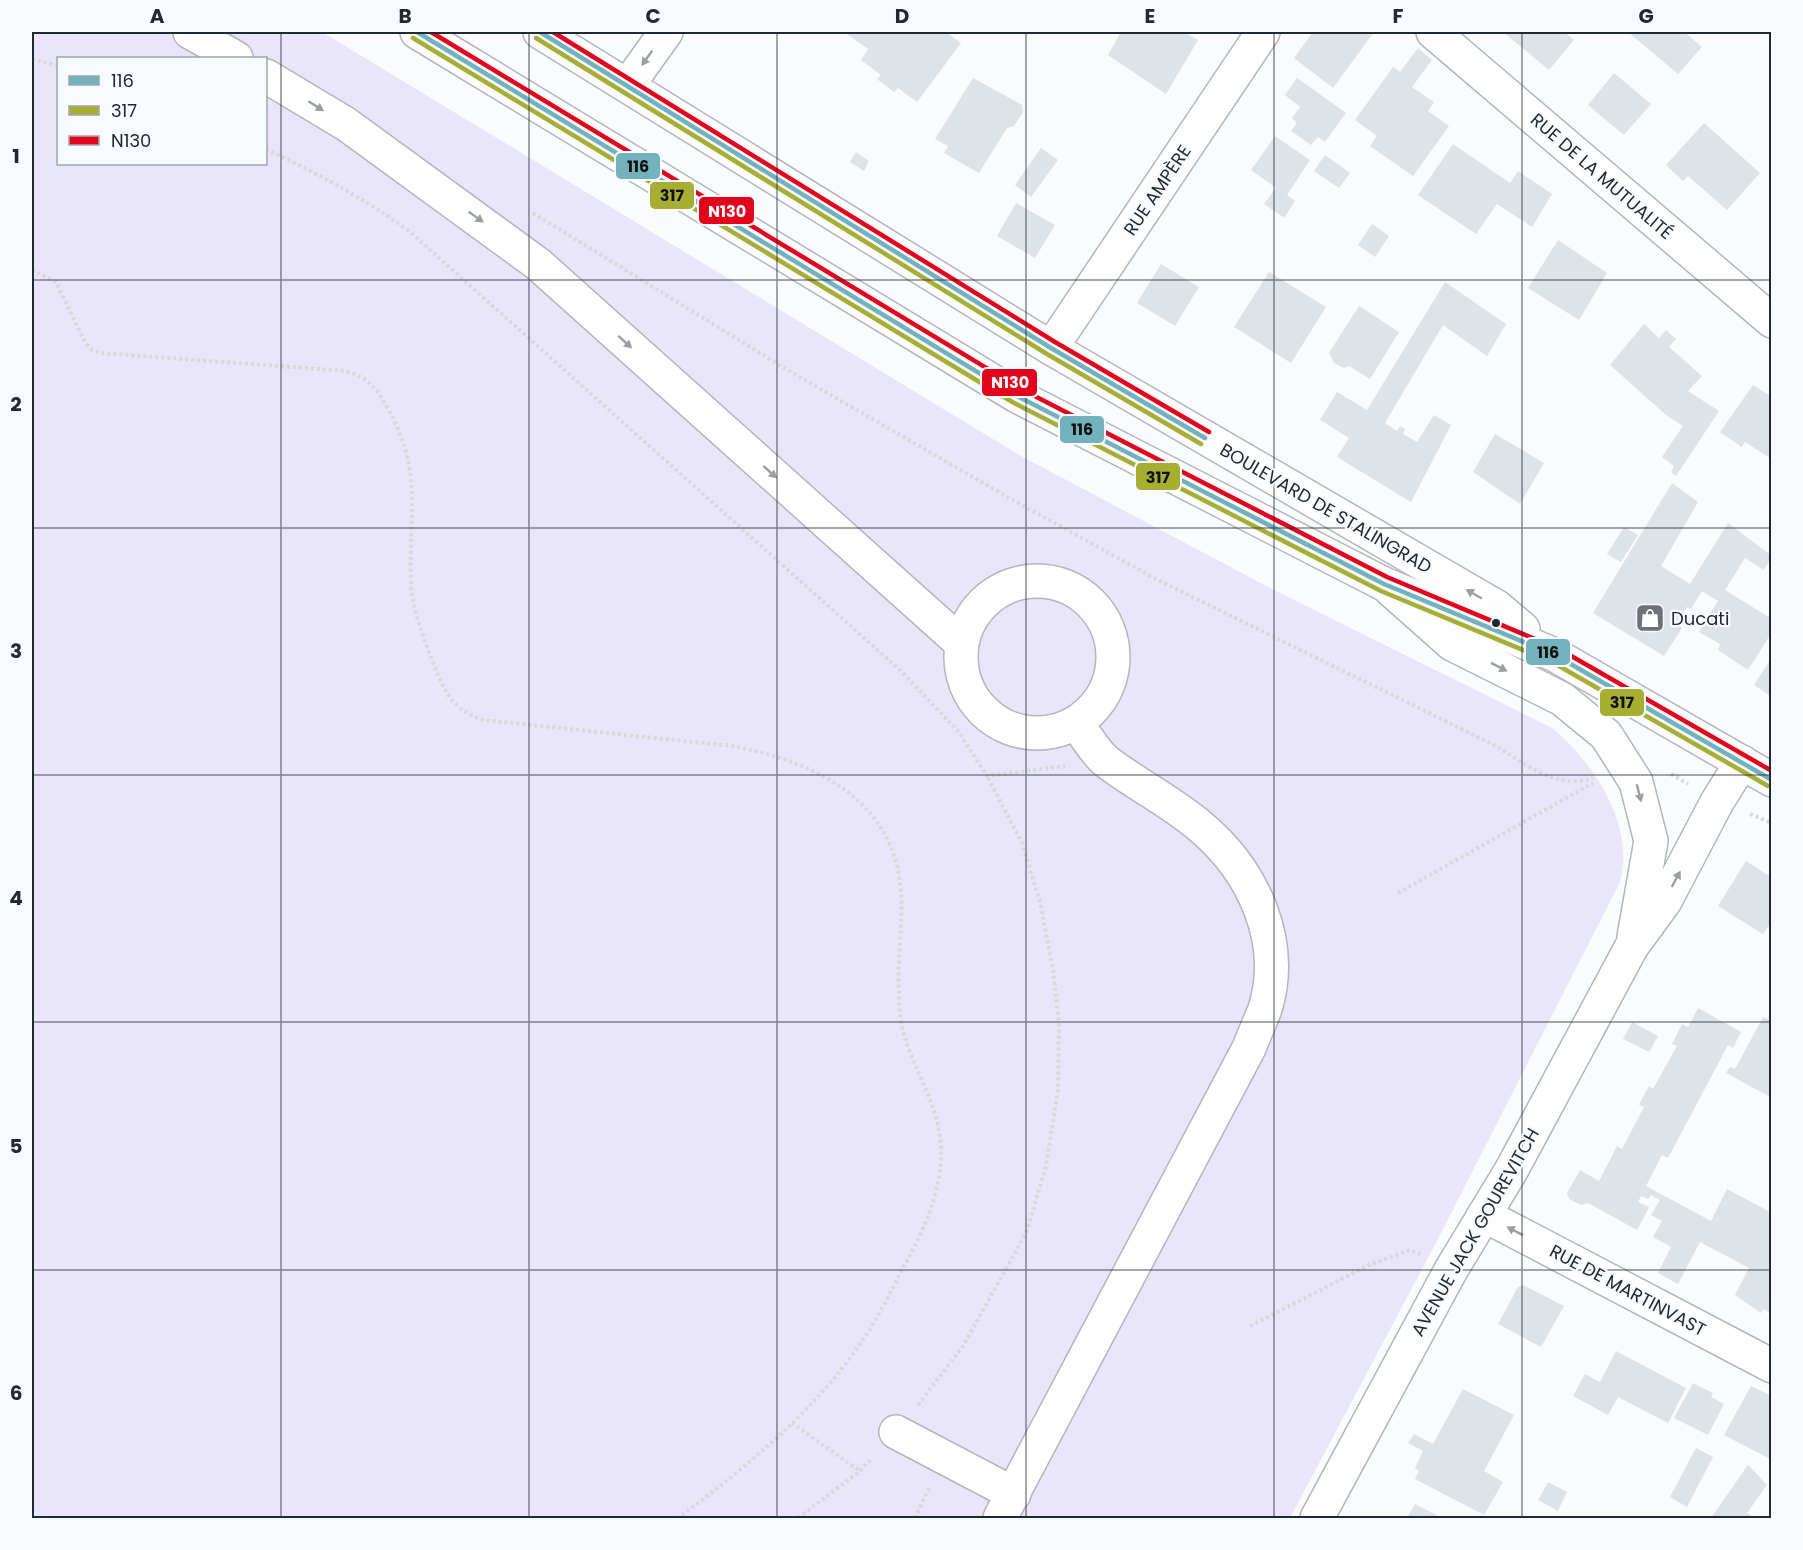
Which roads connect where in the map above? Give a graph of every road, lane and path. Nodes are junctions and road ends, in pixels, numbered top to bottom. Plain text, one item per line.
1 (190, 32) edge
2 (417, 32) edge
3 (540, 32) edge
4 (666, 32) edge
5 (1263, 32) edge
6 (1433, 32) edge
7 (234, 57) edge
8 (32, 59) edge
9 (57, 66) edge
10 (267, 77) edge
11 (628, 85) junction
12 (267, 149) edge
13 (528, 210) dead end
14 (32, 270) edge
15 (1772, 321) edge
16 (1051, 348) junction
17 (1384, 584) junction
18 (961, 643) junction
19 (1555, 655) junction
20 (1077, 723) junction
21 (1105, 761) junction
22 (1742, 762) junction
23 (1618, 769) junction
24 (987, 776) junction
25 (1772, 780) edge
26 (1717, 802) junction
27 (1398, 893) dead end
28 (1632, 946) junction
29 (1484, 1215) junction
30 (1423, 1255) dead end
31 (1250, 1326) dead end
32 (1772, 1365) edge
33 (792, 1423) junction
34 (896, 1432) junction
35 (860, 1471) junction
36 (1007, 1506) edge
37 (178, 1518) edge
38 (244, 1518) edge
39 (678, 1518) edge
40 (798, 1518) edge
41 (1317, 1518) edge

1 - 7 main road
2 - 17 main road, BOULEVARD DE STALINGRAD
3 - 11 main road, BOULEVARD DE STALINGRAD
4 -> 11 main road
5 - 16 main road, RUE AMPÈRE
6 - 15 main road, RUE DE LA MUTUALITÉ
8 - 9 path
10 -> 18 main road
11 - 16 main road, BOULEVARD DE STALINGRAD
12 - 24 path
13 - 23 path
14 - 33 path
19 -> 16 main road, BOULEVARD DE STALINGRAD
17 - 19 main road, BOULEVARD DE STALINGRAD
17 -> 23 main road, AVENUE JACK GOUREVITCH
18 - 20 main road
18 - 20 main road
19 - 22 main road, BOULEVARD DE STALINGRAD
20 - 21 main road
21 - 24 path
21 - 36 main road
22 - 25 main road, BOULEVARD DE STALINGRAD
22 - 26 main road, AVENUE JACK GOUREVITCH
23 - 26 path
23 - 27 path
23 -> 28 main road, AVENUE JACK GOUREVITCH
24 - 34 path
28 -> 26 main road, AVENUE JACK GOUREVITCH
28 - 29 main road, AVENUE JACK GOUREVITCH
32 -> 29 main road, RUE DE MARTINVAST
29 - 41 main road, AVENUE JACK GOUREVITCH
30 - 31 path
33 - 35 path
33 - 39 path
34 - 35 path
34 - 36 main road
35 - 40 path
37 - 38 path

